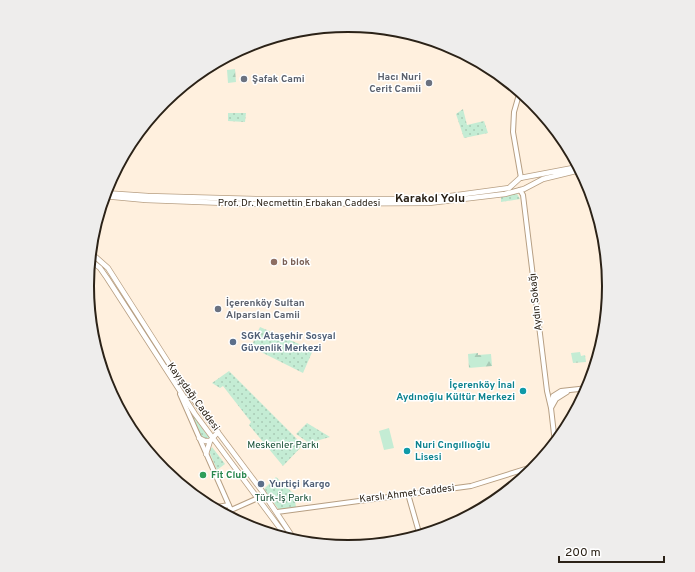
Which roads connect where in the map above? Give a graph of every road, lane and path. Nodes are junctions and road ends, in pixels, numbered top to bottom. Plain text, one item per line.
1 (518, 98) edge
2 (572, 168) edge
3 (574, 172) edge
4 (520, 178) junction
5 (522, 189) junction
6 (111, 193) edge
7 (110, 197) edge
8 (384, 200) junction
9 (96, 257) edge
10 (95, 264) edge
11 (579, 389) edge
12 (180, 393) junction
13 (551, 408) junction
14 (218, 432) junction
15 (554, 434) edge
16 (199, 438) junction
17 (212, 440) junction
18 (206, 454) junction
19 (523, 470) edge
20 (408, 494) junction
21 (258, 498) junction
22 (229, 505) junction
23 (221, 506) edge
24 (277, 512) junction
25 (418, 530) edge
26 (282, 531) edge
27 (290, 533) edge

1 - 4 street
2 - 4 main road, Prof. Dr. Necmettin Erbakan Caddesi
3 - 5 main road, Prof. Dr. Necmettin Erbakan Caddesi
4 - 5 main road
4 - 5 main road
4 - 8 main road, Prof. Dr. Necmettin Erbakan Caddesi
5 - 8 main road, Prof. Dr. Necmettin Erbakan Caddesi
5 - 13 street, Aydın Sokağı
6 - 8 main road, Prof. Dr. Necmettin Erbakan Caddesi
7 - 8 main road, Prof. Dr. Necmettin Erbakan Caddesi
9 - 14 main road, Kayışdağı Caddesi
10 - 12 main road, Kayışdağı Caddesi
11 - 13 street
12 - 16 street
12 - 17 main road, Kayışdağı Caddesi
13 - 15 street
14 - 17 main road
14 - 24 main road, Kayışdağı Caddesi
16 - 17 main road
16 - 18 street
17 - 18 main road
17 - 21 main road, Kayışdağı Caddesi
18 - 22 street
19 - 20 street, Karslı Ahmet Caddesi
20 - 24 street, Karslı Ahmet Caddesi
20 - 25 street
21 - 22 street
21 - 26 main road, Kayışdağı Caddesi
22 - 23 street
24 - 27 main road, Kayışdağı Caddesi

